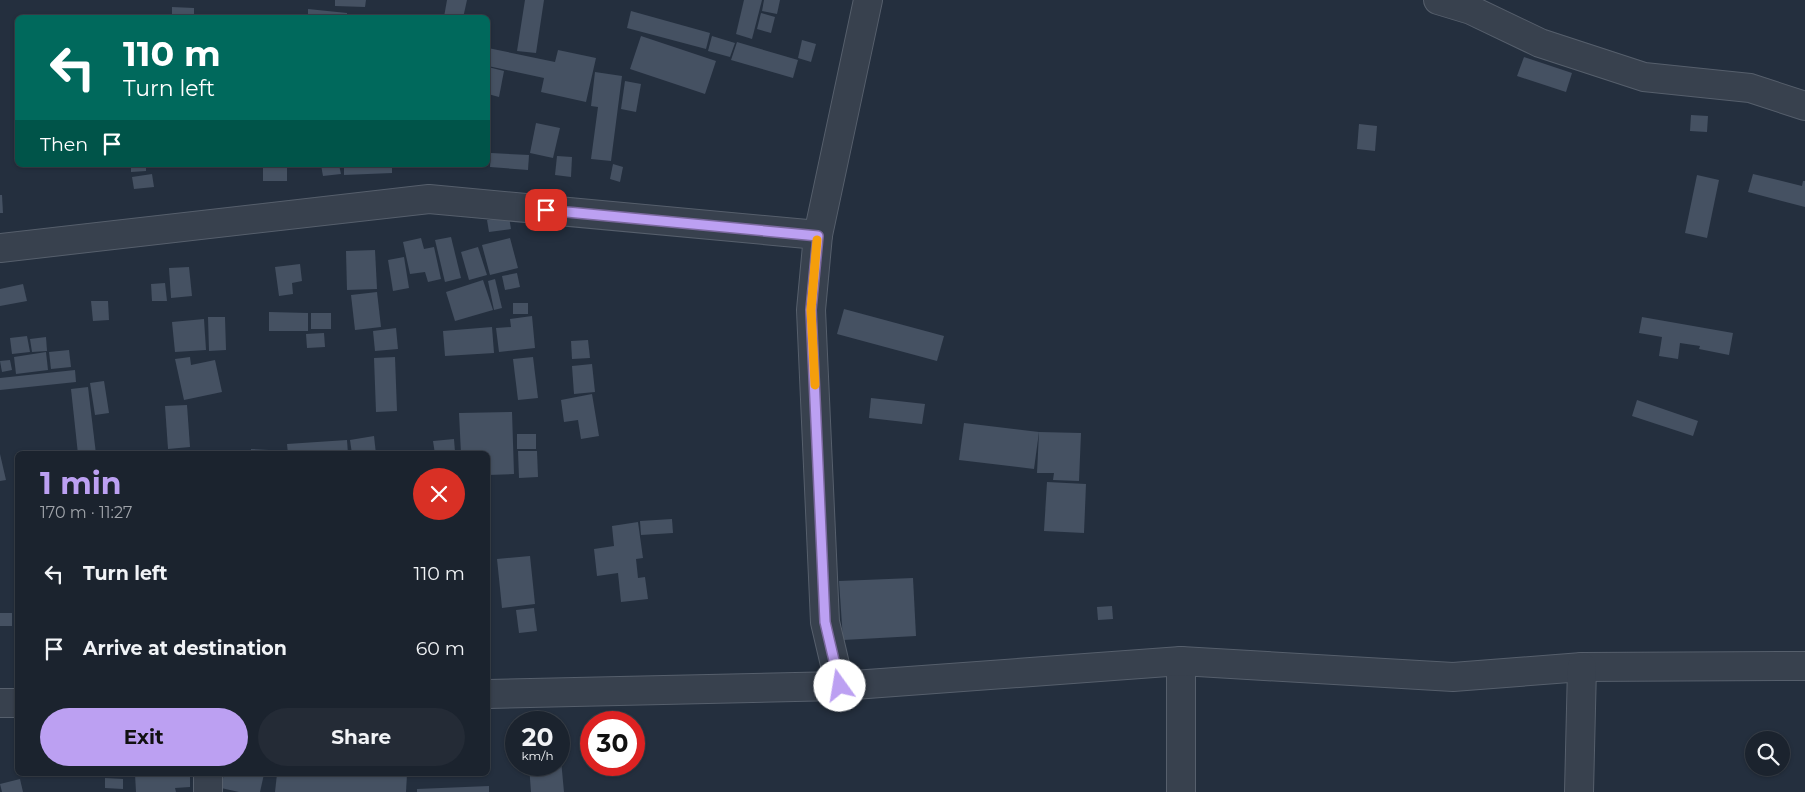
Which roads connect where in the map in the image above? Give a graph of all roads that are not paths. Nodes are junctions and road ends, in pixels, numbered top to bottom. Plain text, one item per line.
1 (868, 0) edge
2 (1438, 0) edge
3 (1805, 106) edge
4 (818, 236) junction
5 (0, 248) edge
6 (1181, 661) junction
7 (1805, 666) edge
8 (1582, 667) junction
9 (840, 686) junction
10 (490, 694) edge
11 (0, 703) edge
12 (15, 703) edge
13 (208, 776) edge
14 (208, 792) edge
15 (1181, 792) edge
16 (1579, 792) edge

1 - 4 street
2 - 3 street
4 - 5 street
4 - 9 street
6 - 8 street
6 - 9 street
6 - 15 street
7 - 8 street
8 - 16 street
9 - 10 street
11 - 12 street
13 - 14 street

